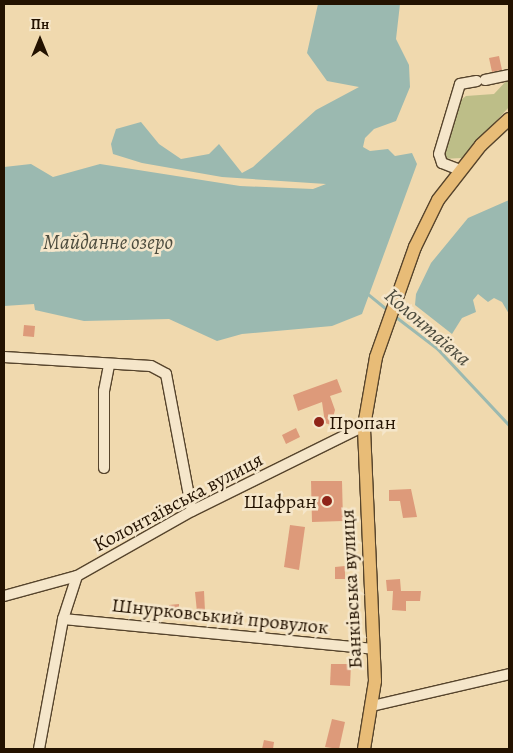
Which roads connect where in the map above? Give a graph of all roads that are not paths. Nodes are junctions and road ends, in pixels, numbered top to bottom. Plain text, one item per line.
1 (509, 75) edge
2 (509, 118) edge
3 (460, 170) junction
4 (4, 357) edge
5 (109, 366) junction
6 (364, 426) junction
7 (104, 468) dead end
8 (192, 512) junction
9 (77, 576) junction
10 (4, 596) edge
11 (63, 619) junction
12 (374, 649) junction
13 (509, 674) edge
14 (372, 706) junction
15 (39, 749) edge
16 (364, 749) edge

1 - 3 street
2 - 3 main road, Банківська вулиця
3 - 6 main road, Банківська вулиця
4 - 5 street
5 - 7 street
5 - 8 street
6 - 8 street, Колонтаївська вулиця
6 - 12 main road, Банківська вулиця
8 - 9 street, Колонтаївська вулиця
9 - 10 street, Колонтаївська вулиця
9 - 11 street
11 - 12 street, Шнурковський провулок
11 - 15 street
12 - 14 main road, Банківська вулиця
13 - 14 street
14 - 16 main road, Банківська вулиця

